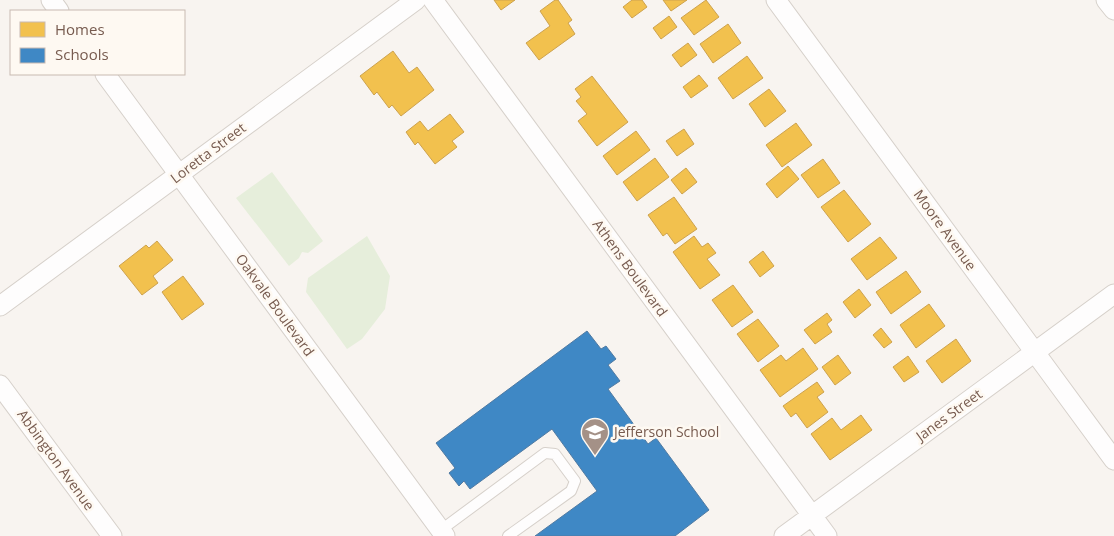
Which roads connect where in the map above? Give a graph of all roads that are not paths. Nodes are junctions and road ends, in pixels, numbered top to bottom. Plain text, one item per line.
1 (416, 0) edge
2 (433, 0) edge
3 (776, 0) edge
4 (1106, 0) edge
5 (1114, 10) edge
6 (106, 75) edge
7 (179, 174) junction
8 (1114, 294) edge
9 (0, 306) edge
10 (1035, 352) junction
11 (0, 385) edge
12 (1114, 460) edge
13 (812, 516) junction
14 (443, 533) edge
15 (112, 536) edge
16 (508, 536) edge
17 (784, 536) edge
18 (827, 536) edge

1 - 7 street, Loretta Street
2 - 13 street, Athens Boulevard
3 - 10 street, Moore Avenue
4 - 5 street
6 - 7 street, Oakvale Boulevard
7 - 9 street, Loretta Street
7 - 14 street, Oakvale Boulevard
8 - 10 street, Janes Street
10 - 12 street, Moore Avenue
10 - 13 street, Janes Street
11 - 15 street, Abbington Avenue
13 - 17 street, Janes Street
13 - 18 street, Athens Boulevard
14 - 16 lane

